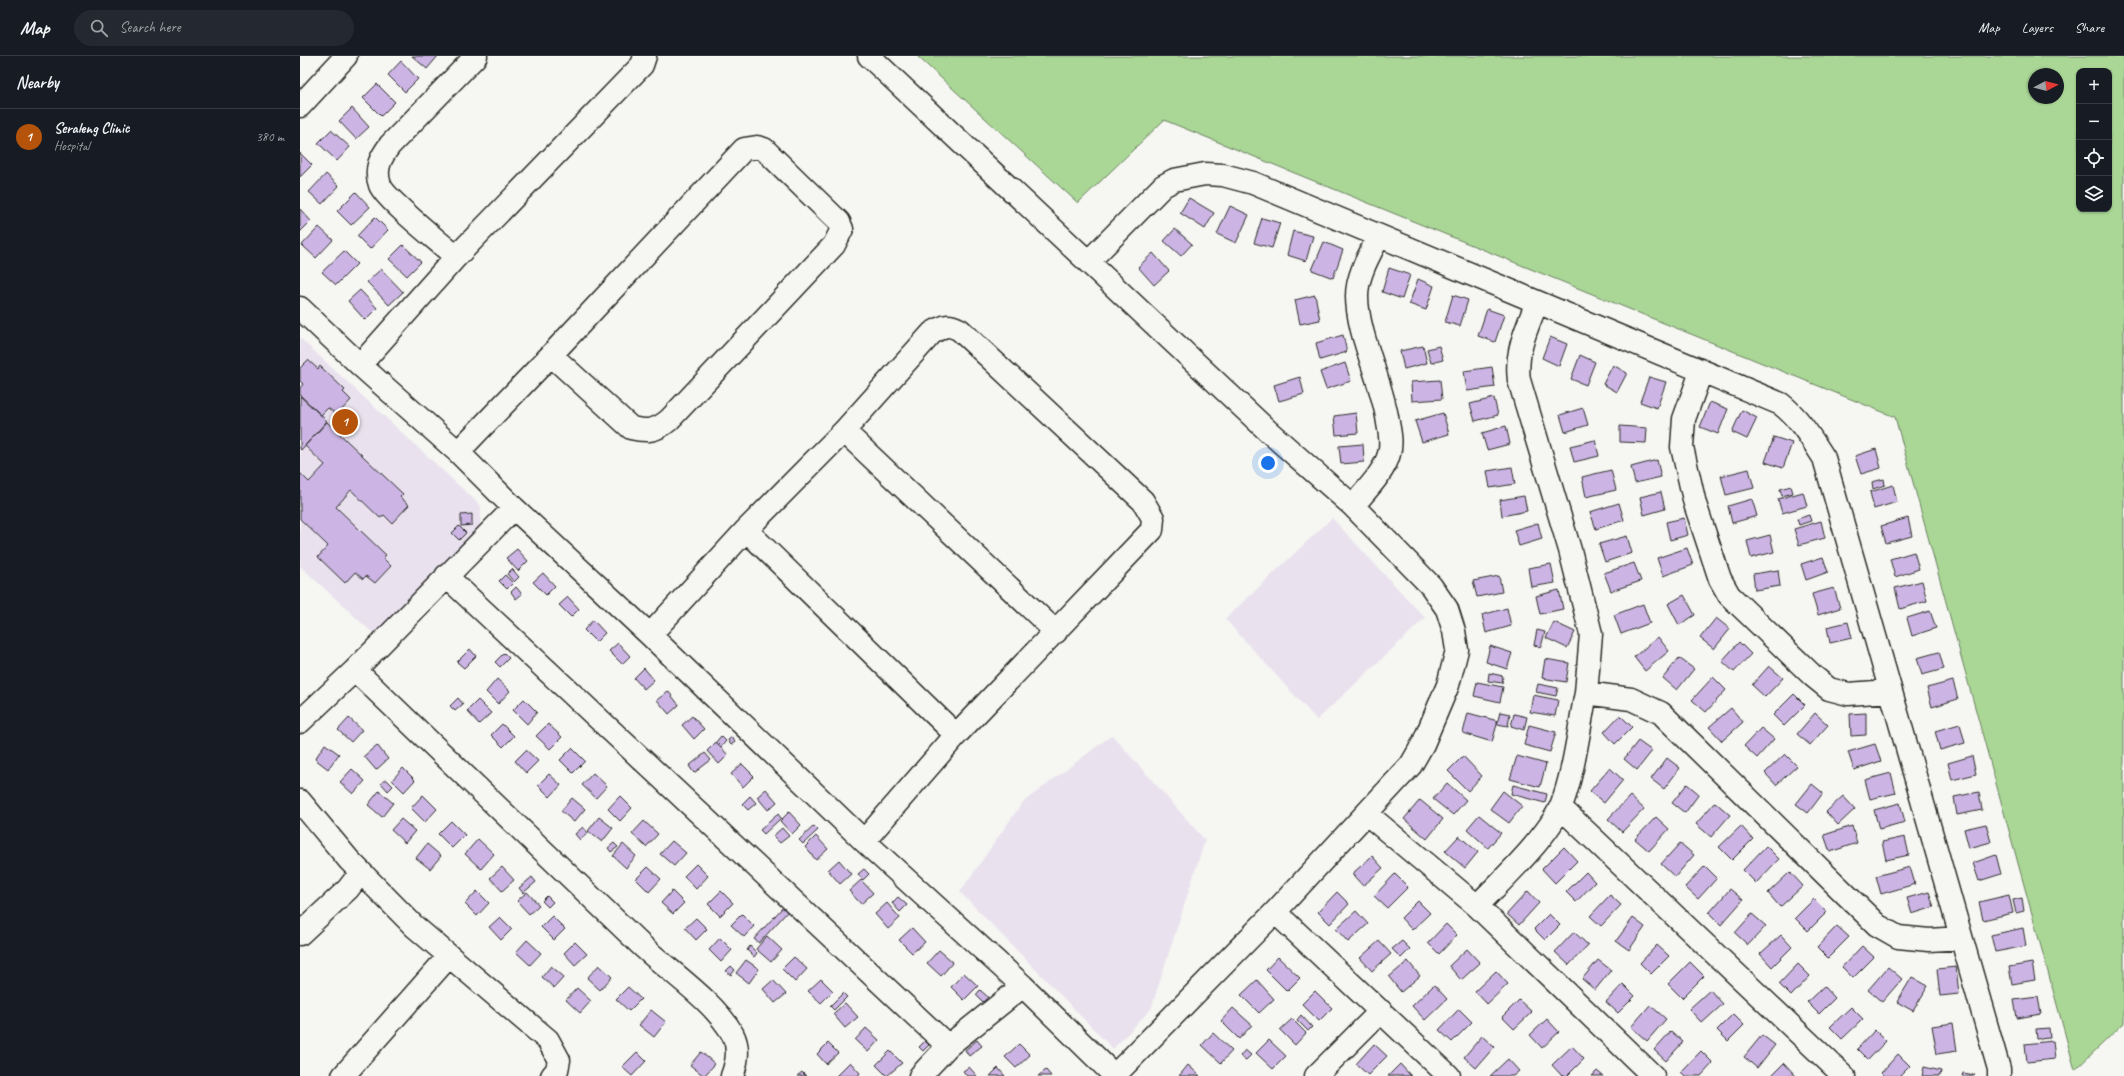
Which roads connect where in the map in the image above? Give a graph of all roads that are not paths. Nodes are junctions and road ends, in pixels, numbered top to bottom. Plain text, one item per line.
1 (346, 56) edge
2 (476, 56) edge
3 (646, 56) edge
4 (869, 56) edge
5 (300, 106) edge
6 (1379, 236) junction
7 (456, 257) junction
8 (1089, 262) junction
9 (1537, 302) junction
10 (300, 308) edge
11 (552, 355) junction
12 (360, 365) junction
13 (1701, 372) junction
14 (844, 431) junction
15 (458, 452) junction
16 (1353, 506) junction
17 (514, 508) junction
18 (746, 530) junction
19 (446, 576) junction
20 (1056, 632) junction
21 (650, 635) junction
22 (355, 670) junction
23 (1890, 691) junction
24 (1586, 693) junction
25 (300, 722) edge
26 (956, 735) junction
27 (300, 802) edge
28 (1560, 807) junction
29 (1367, 814) junction
30 (864, 840) junction
31 (361, 872) junction
32 (1477, 906) junction
33 (1275, 912) junction
34 (300, 934) edge
35 (1961, 938) junction
36 (449, 956) junction
37 (1023, 986) junction
38 (1381, 1011) junction
39 (948, 1046) junction
40 (343, 1076) edge
41 (552, 1076) edge
42 (732, 1076) edge
43 (920, 1076) edge
44 (1115, 1076) edge
45 (1316, 1076) edge
46 (1449, 1076) edge
47 (1653, 1076) edge
48 (1844, 1076) edge
49 (1999, 1076) edge

1 - 5 street
2 - 7 street
3 - 7 street
4 - 8 street
6 - 8 street
6 - 9 street
6 - 16 street
7 - 12 street
8 - 16 street
9 - 13 street
9 - 24 street
10 - 12 street
11 - 11 street
11 - 15 street
12 - 15 street
13 - 23 street
13 - 23 street
14 - 18 street
14 - 20 street
14 - 20 street
15 - 17 street
16 - 29 street
17 - 19 street
17 - 21 street
18 - 21 street
18 - 26 street
19 - 22 street
19 - 39 street
20 - 26 street
21 - 30 street
22 - 25 street
22 - 42 street
23 - 35 street
24 - 28 street
24 - 35 street
26 - 30 street
27 - 31 street
28 - 32 street
28 - 48 street
29 - 32 street
29 - 33 street
30 - 37 street
31 - 34 street
31 - 36 street
32 - 47 street
33 - 38 street
33 - 44 street
35 - 49 street
36 - 40 street
36 - 41 street
37 - 39 street
37 - 44 street
38 - 45 street
38 - 46 street
39 - 43 street

